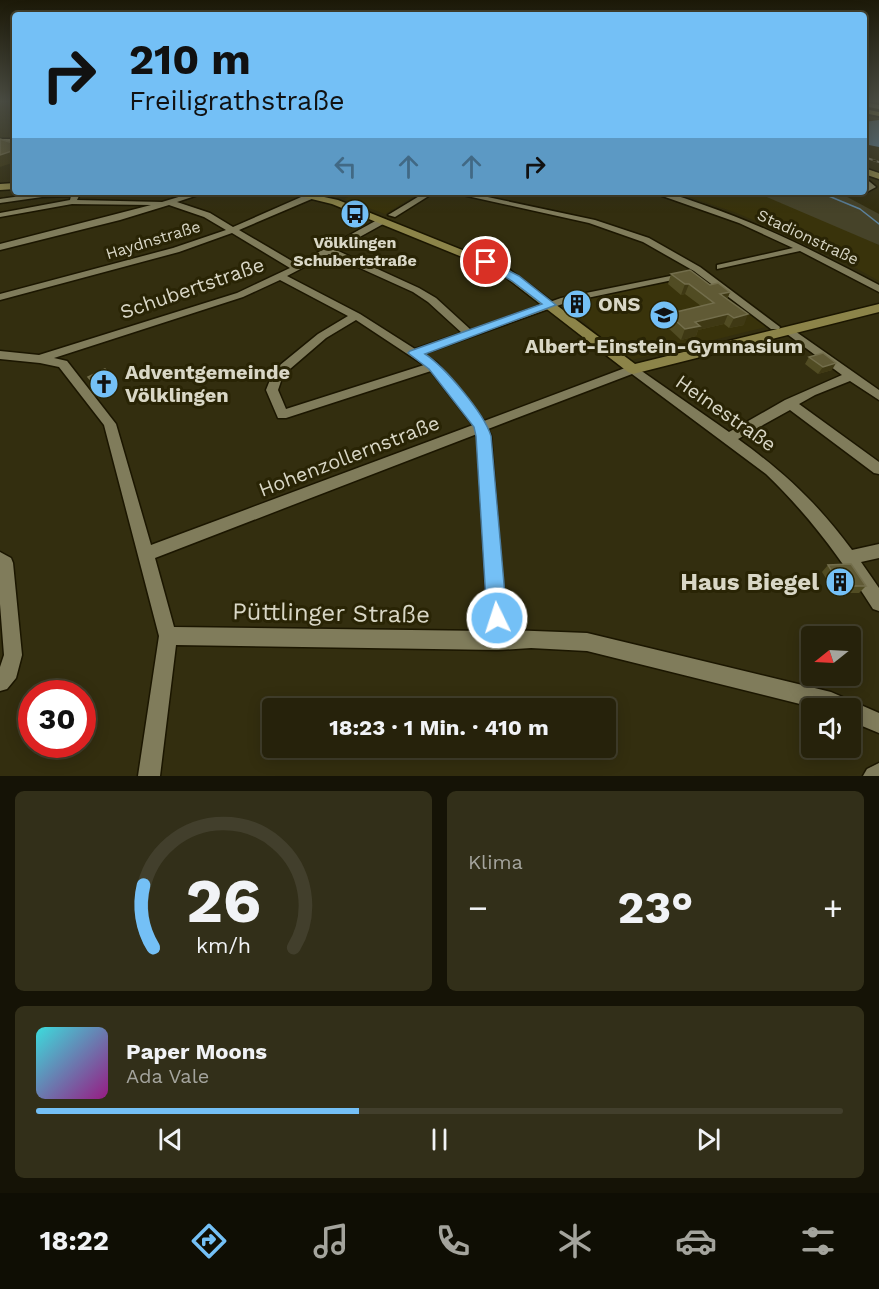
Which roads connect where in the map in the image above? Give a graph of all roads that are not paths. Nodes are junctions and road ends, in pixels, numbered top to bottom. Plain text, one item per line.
1 (42, 195) edge
2 (76, 195) edge
3 (194, 195) edge
4 (304, 195) edge
5 (426, 195) edge
6 (466, 195) edge
7 (664, 195) edge
8 (310, 196) junction
9 (0, 201) edge
10 (72, 202) junction
11 (167, 204) junction
12 (0, 215) edge
13 (387, 218) junction
14 (233, 230) junction
15 (0, 247) edge
16 (802, 248) junction
17 (330, 251) junction
18 (720, 267) dead end
19 (297, 268) junction
20 (700, 271) junction
21 (280, 276) junction
22 (879, 289) edge
23 (0, 297) edge
24 (550, 305) junction
25 (879, 308) edge
26 (356, 316) junction
27 (782, 329) junction
28 (468, 333) junction
29 (415, 353) junction
30 (0, 355) edge
31 (40, 359) junction
32 (433, 366) junction
33 (633, 369) junction
34 (852, 376) junction
35 (879, 396) edge
36 (789, 403) junction
37 (481, 426) junction
38 (728, 439) junction
39 (878, 466) edge
40 (879, 551) edge
41 (146, 554) junction
42 (849, 558) junction
43 (0, 559) edge
44 (879, 603) edge
45 (168, 636) junction
46 (498, 641) junction
47 (0, 682) edge
48 (815, 698) edge
49 (861, 716) edge
50 (879, 723) edge
51 (879, 774) edge
52 (149, 776) edge
53 (874, 776) edge

1 - 9 street
2 - 10 street
3 - 11 street
4 - 8 main road, Heinestraße
5 - 13 street, Schubertstraße
6 - 20 street
7 - 16 street, Stadionstraße
8 - 13 main road, Heinestraße
8 - 14 street, Haydnstraße
10 - 11 street
10 - 12 street
11 - 14 street
11 - 15 street
13 - 17 street, Schubertstraße
13 - 24 main road, Heinestraße
14 - 19 street
14 - 23 street, Haydnstraße
16 - 18 street
16 - 22 street, Stadionstraße
17 - 19 street, Schubertstraße
17 - 28 street
19 - 21 street, Schubertstraße
20 - 24 street
20 - 27 street
21 - 26 street
21 - 31 street, Schubertstraße
24 - 28 street
24 - 33 main road, Heinestraße
25 - 27 main road, Hohenzollernstraße
26 - 29 street
26 - 32 street
27 - 33 main road, Hohenzollernstraße
27 - 34 street
28 - 29 street
29 - 32 street
30 - 31 street
31 - 41 street
32 - 37 street
33 - 37 street, Hohenzollernstraße
33 - 38 street, Heinestraße
34 - 35 street
34 - 36 street
36 - 38 street
36 - 39 street
37 - 41 street, Hohenzollernstraße
37 - 46 street
38 - 42 street, Heinestraße
40 - 42 street
41 - 45 street
42 - 44 street, Heinestraße
43 - 47 street
45 - 46 street, Püttlinger Straße
45 - 52 street
46 - 48 street, Püttlinger Straße
49 - 50 street
51 - 53 street

